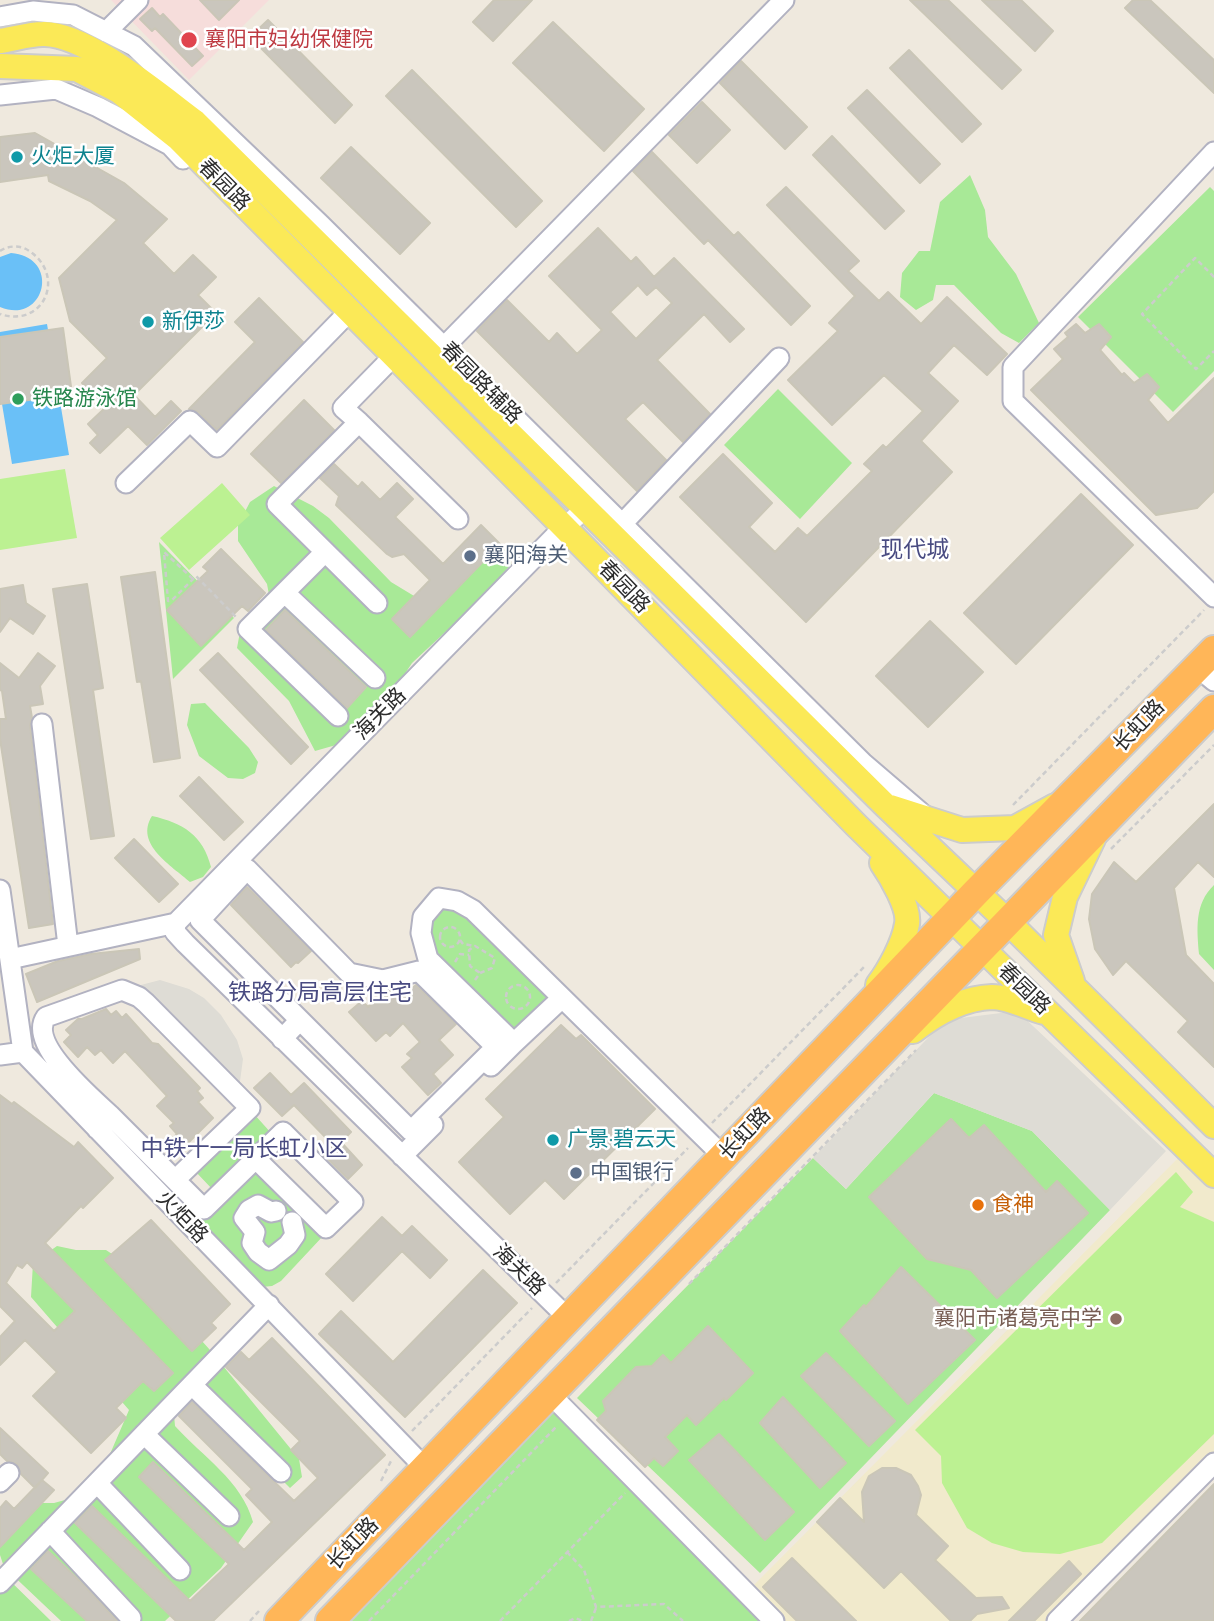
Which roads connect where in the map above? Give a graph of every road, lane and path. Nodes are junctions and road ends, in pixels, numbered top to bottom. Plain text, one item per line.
1 (138, 0) edge
2 (784, 0) edge
3 (72, 8) edge
4 (0, 17) edge
5 (106, 32) junction
6 (0, 41) edge
7 (80, 43) junction
8 (0, 66) edge
9 (0, 95) edge
10 (1214, 152) edge
11 (0, 251) edge
12 (1214, 277) edge
13 (0, 314) edge
14 (342, 319) junction
15 (444, 347) junction
16 (1214, 351) edge
17 (779, 358) dead end
18 (387, 363) junction
19 (359, 422) junction
20 (126, 483) dead end
21 (586, 508) junction
22 (458, 519) dead end
23 (622, 524) junction
24 (561, 531) junction
25 (325, 552) junction
26 (193, 579) junction
27 (285, 593) junction
28 (377, 603) dead end
29 (1209, 603) edge
30 (248, 629) junction
31 (1208, 666) edge
32 (375, 678) dead end
33 (1214, 709) edge
34 (338, 716) dead end
35 (42, 724) dead end
36 (1214, 745) edge
37 (1068, 799) junction
38 (886, 805) junction
39 (930, 820) junction
40 (856, 825) junction
41 (990, 829) junction
42 (1102, 842) junction
43 (889, 873) junction
44 (0, 890) edge
45 (976, 892) junction
46 (951, 918) junction
47 (1009, 922) junction
48 (176, 923) junction
49 (460, 940) junction
50 (68, 946) junction
51 (475, 946) junction
52 (983, 949) junction
53 (9, 958) junction
54 (495, 958) junction
55 (501, 963) dead end
56 (866, 965) dead end
57 (480, 973) junction
58 (514, 978) dead end
59 (517, 986) junction
60 (1074, 989) junction
61 (464, 993) junction
62 (562, 998) junction
63 (1049, 1014) junction
64 (300, 1020) junction
65 (837, 1038) junction
66 (282, 1039) junction
67 (514, 1043) junction
68 (917, 1049) dead end
69 (23, 1052) junction
70 (0, 1055) edge
71 (866, 1068) junction
72 (103, 1122) junction
73 (1214, 1126) edge
74 (701, 1135) junction
75 (402, 1156) junction
76 (723, 1157) junction
77 (256, 1159) junction
78 (1214, 1175) edge
79 (175, 1180) junction
80 (283, 1186) junction
81 (292, 1215) junction
82 (681, 1293) dead end
83 (545, 1295) junction
84 (269, 1305) junction
85 (569, 1319) junction
86 (192, 1385) junction
87 (560, 1404) junction
88 (144, 1434) junction
89 (401, 1442) junction
90 (1214, 1463) edge
91 (426, 1469) junction
92 (281, 1472) dead end
93 (636, 1481) junction
94 (380, 1482) dead end
95 (97, 1483) junction
96 (229, 1516) dead end
97 (50, 1531) junction
98 (567, 1552) junction
99 (180, 1570) dead end
100 (0, 1583) edge
101 (596, 1607) junction
102 (269, 1616) edge
103 (131, 1618) dead end
104 (250, 1621) edge
105 (330, 1621) edge
106 (369, 1621) edge
107 (500, 1621) edge
108 (569, 1621) edge
109 (583, 1621) edge
110 (591, 1621) edge
111 (683, 1621) edge
112 (774, 1621) edge
113 (1057, 1621) edge

1 - 5 street
2 - 15 street
3 - 4 street, 春园路辅路
3 - 5 street, 春园路辅路
3 - 7 street
5 - 15 street, 春园路辅路
6 - 7 main road, 春园路
7 - 21 main road, 春园路
8 - 24 main road, 春园路
9 - 14 street
10 - 29 street
11 - 13 path
12 - 16 path
14 - 18 street
14 - 20 street
15 - 23 street, 春园路辅路
17 - 23 street
18 - 19 street
18 - 24 street
19 - 22 street
19 - 25 street
21 - 24 street, 海关路
21 - 38 main road, 春园路
23 - 39 street, 春园路辅路
24 - 40 main road, 春园路
24 - 43 street
24 - 48 street, 海关路
25 - 27 street
25 - 28 street
26 - 26 path
26 - 30 path
27 - 30 street
27 - 32 street
29 - 41 path
30 - 34 street
31 - 37 highway, 长虹路
33 - 42 highway, 长虹路
35 - 50 street
36 - 42 path
37 - 41 main road
37 - 45 highway, 长虹路
38 - 39 main road
38 - 45 main road, 春园路
39 - 41 main road
40 - 43 main road
40 - 46 main road, 春园路
42 - 47 highway, 长虹路
42 - 60 main road
43 - 65 main road
44 - 53 street
45 - 46 highway, 长虹路
45 - 47 main road, 春园路
46 - 52 main road, 春园路
46 - 65 highway, 长虹路
47 - 52 highway, 长虹路
47 - 60 main road, 春园路
48 - 50 street
48 - 66 street, 海关路
49 - 49 path
49 - 51 path
50 - 53 street
51 - 54 path
51 - 57 path
52 - 63 main road, 春园路
52 - 71 highway, 长虹路
53 - 69 street
54 - 55 path
54 - 57 path
56 - 74 path
57 - 61 path
58 - 59 path
59 - 59 path
60 - 73 main road, 春园路
61 - 62 street
61 - 67 street
62 - 67 street
62 - 74 street
63 - 71 main road
63 - 78 main road, 春园路
64 - 64 street
64 - 66 street
65 - 76 highway, 长虹路
66 - 75 street, 海关路
67 - 75 street
68 - 82 path
69 - 70 street
69 - 72 street, 火炬路
71 - 87 highway, 长虹路
72 - 79 street
72 - 79 street
72 - 84 street, 火炬路
74 - 76 street
74 - 83 path
75 - 83 street, 海关路
76 - 85 highway, 长虹路
77 - 79 street
77 - 80 street
77 - 81 street
80 - 81 street
80 - 81 street
83 - 85 street, 海关路
83 - 89 path
84 - 86 street
84 - 89 street, 火炬路
85 - 91 highway, 长虹路
86 - 88 street
86 - 92 street
87 - 93 street
87 - 105 highway, 长虹路
87 - 106 path
88 - 95 street
88 - 96 street
89 - 91 street, 火炬路
89 - 94 path
90 - 113 street
91 - 102 highway, 长虹路
93 - 98 path
93 - 112 street
95 - 97 street
95 - 99 street
97 - 100 street
97 - 103 street
98 - 101 path
98 - 107 path
101 - 110 path
101 - 111 path
102 - 104 path
108 - 109 path

